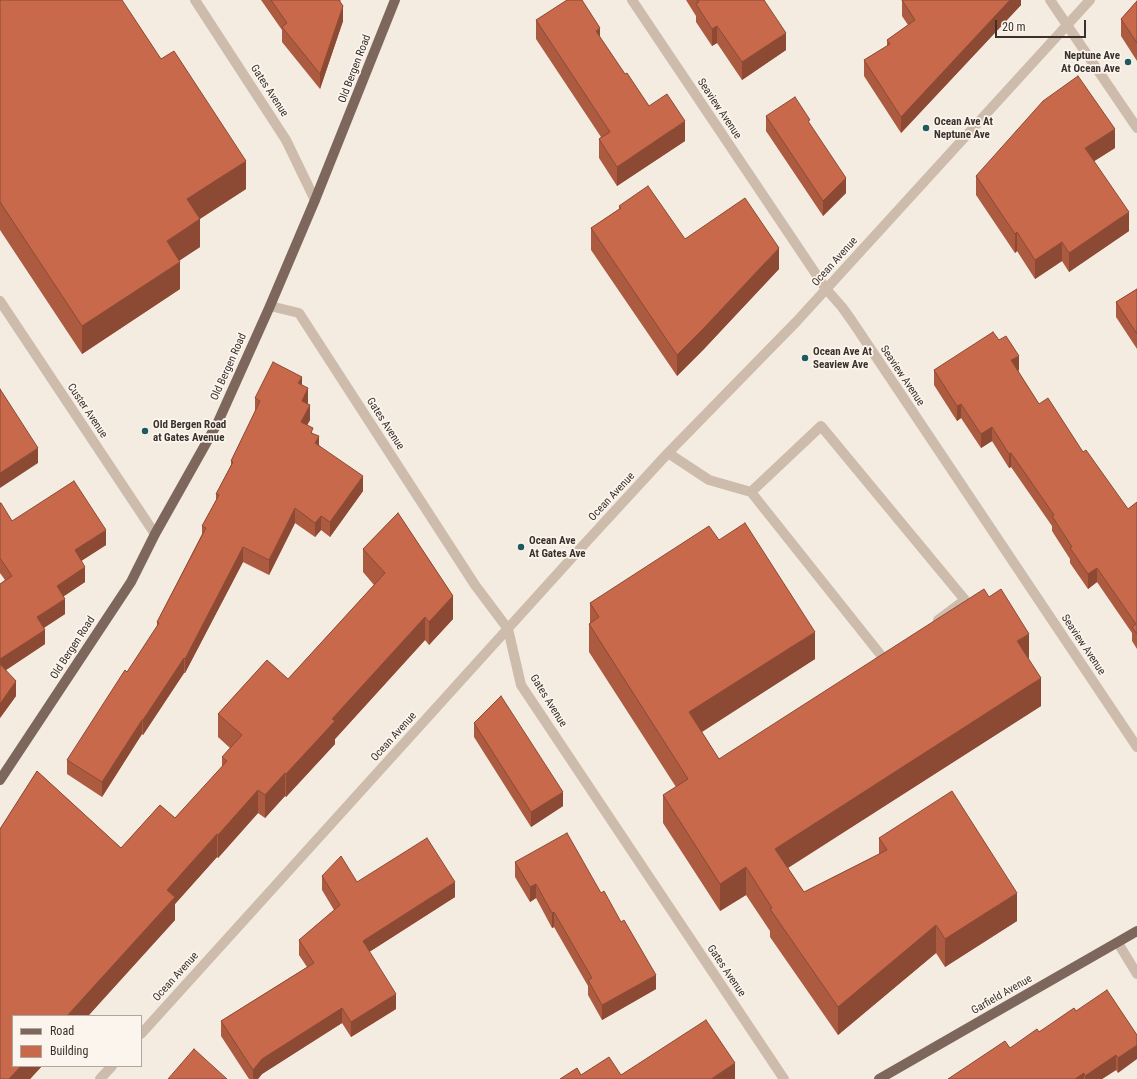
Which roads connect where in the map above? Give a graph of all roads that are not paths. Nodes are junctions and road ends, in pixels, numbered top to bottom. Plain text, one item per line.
1 (195, 0) edge
2 (395, 0) edge
3 (632, 0) edge
4 (1050, 0) edge
5 (1090, 0) edge
6 (1067, 25) junction
7 (1137, 128) edge
8 (315, 200) junction
9 (826, 289) junction
10 (0, 301) edge
11 (270, 306) junction
12 (668, 453) junction
13 (751, 492) junction
14 (155, 534) junction
15 (928, 627) edge
16 (508, 629) junction
17 (897, 650) edge
18 (1137, 747) edge
19 (0, 780) edge
20 (1137, 931) edge
21 (1118, 943) junction
22 (1137, 974) edge
23 (142, 1033) edge
24 (111, 1067) edge
25 (100, 1079) edge
26 (784, 1079) edge
27 (879, 1079) edge

1 - 8 street, Gates Avenue
2 - 8 main road, Old Bergen Road
3 - 9 street, Seaview Avenue
4 - 6 street
5 - 6 street, Ocean Avenue
6 - 7 street
6 - 9 street, Ocean Avenue
8 - 11 main road, Old Bergen Road
9 - 12 street, Ocean Avenue
9 - 18 street, Seaview Avenue
10 - 14 street, Custer Avenue
11 - 14 main road, Old Bergen Road
11 - 16 street, Gates Avenue
12 - 13 street
12 - 16 street, Ocean Avenue
13 - 15 street
13 - 17 street
14 - 19 main road, Old Bergen Road
16 - 23 street, Ocean Avenue
16 - 26 street, Gates Avenue
20 - 21 main road, Garfield Avenue
21 - 22 street
21 - 27 main road, Garfield Avenue
24 - 25 street

